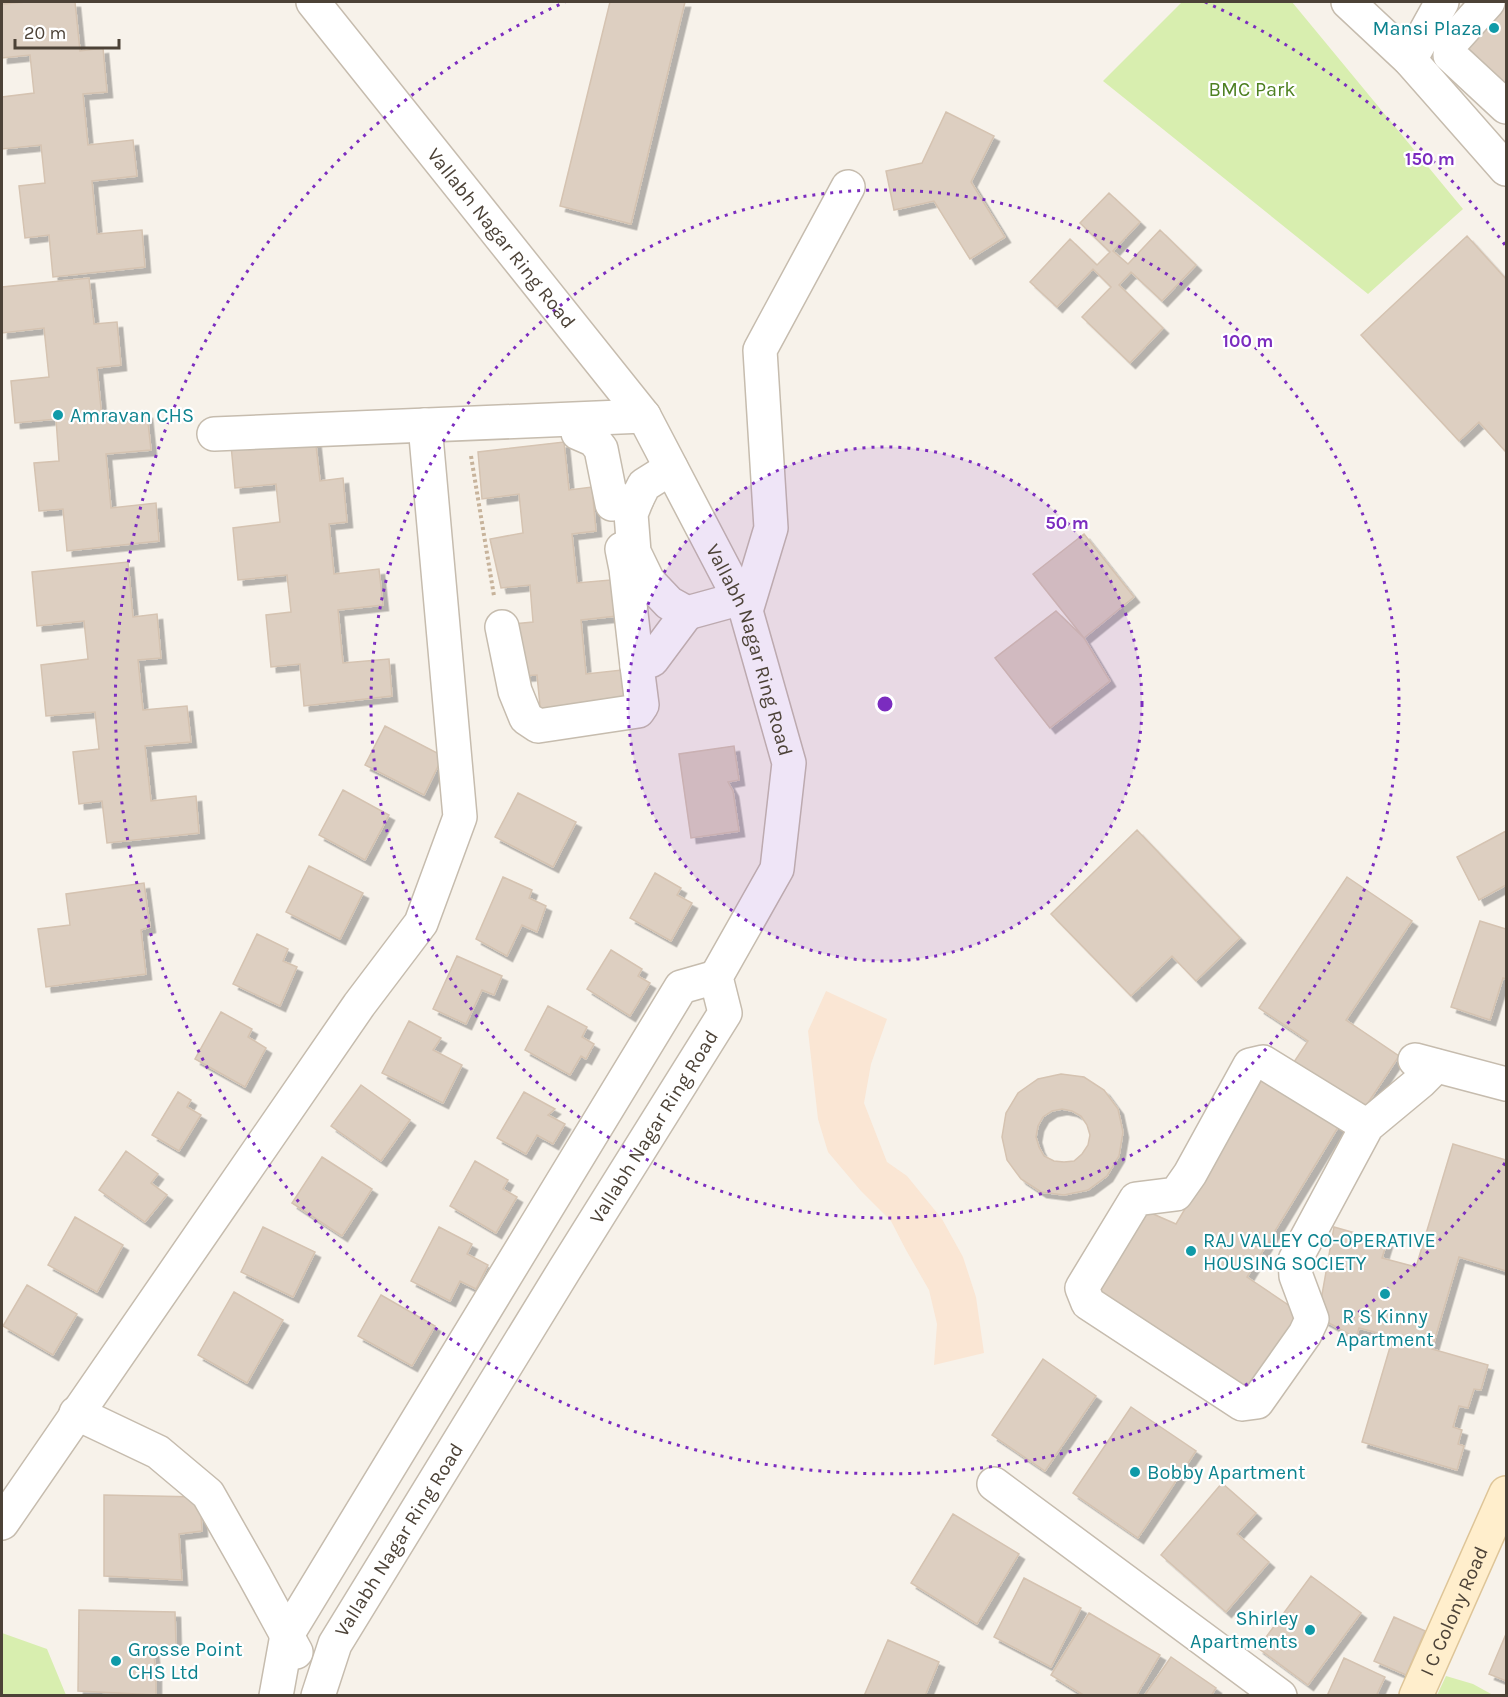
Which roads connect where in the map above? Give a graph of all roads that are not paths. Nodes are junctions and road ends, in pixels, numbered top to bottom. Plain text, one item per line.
1 (313, 2) edge
2 (1348, 2) edge
3 (1442, 2) edge
4 (1488, 2) edge
5 (1410, 60) junction
6 (1506, 107) edge
7 (1506, 169) edge
8 (849, 187) dead end
9 (644, 416) junction
10 (425, 425) junction
11 (578, 433) dead end
12 (214, 434) dead end
13 (671, 468) junction
14 (637, 499) junction
15 (619, 534) dead end
16 (742, 605) junction
17 (687, 613) junction
18 (498, 615) road end
19 (637, 666) junction
20 (716, 977) junction
21 (1506, 1084) edge
22 (1366, 1126) junction
23 (76, 1413) junction
24 (994, 1484) dead end
25 (1503, 1508) edge
26 (2, 1523) edge
27 (287, 1635) junction
28 (318, 1694) edge
29 (276, 1695) edge
30 (1278, 1695) edge
31 (1416, 1695) edge

1 - 9 street, Vallabh Nagar Ring Road
2 - 5 street
3 - 5 street
4 - 6 street
5 - 7 street
8 - 16 street
9 - 10 street
9 - 13 street, Vallabh Nagar Ring Road
10 - 12 street
10 - 23 street
11 - 14 street
13 - 14 street
13 - 16 street, Vallabh Nagar Ring Road
14 - 17 street
15 - 19 street
16 - 17 street
16 - 20 street, Vallabh Nagar Ring Road
17 - 19 street
18 - 19 street
20 - 27 street
20 - 28 street, Vallabh Nagar Ring Road
21 - 22 street
22 - 22 street
23 - 26 street
23 - 27 street
24 - 30 street
25 - 31 street, I C Colony Road
27 - 28 street
27 - 29 street

